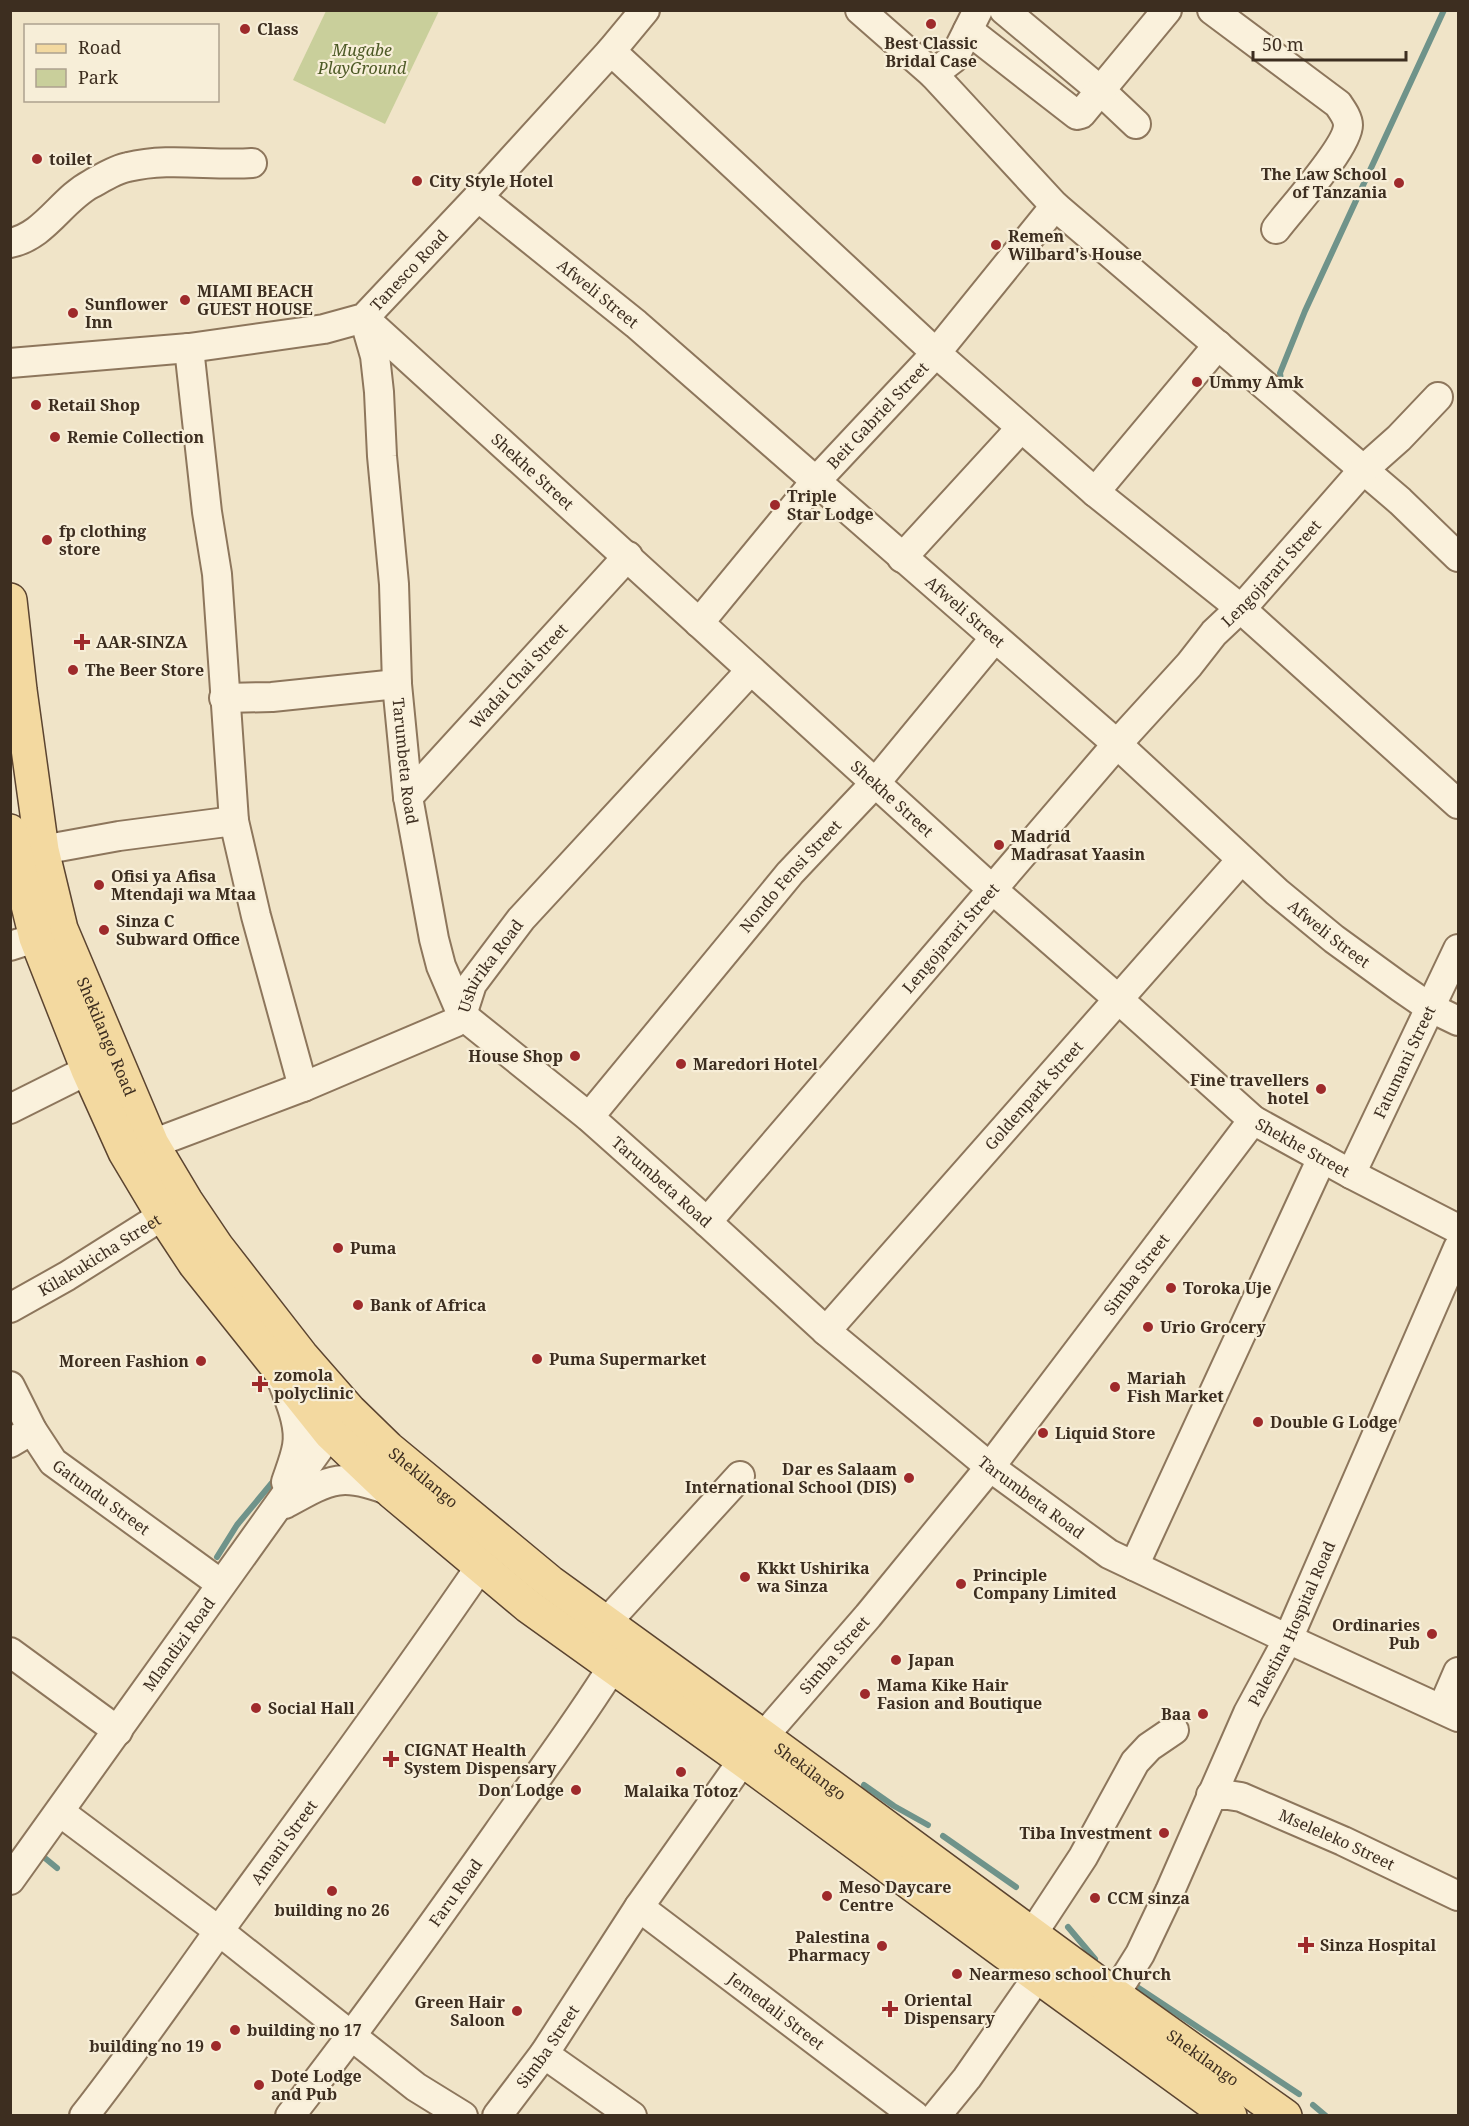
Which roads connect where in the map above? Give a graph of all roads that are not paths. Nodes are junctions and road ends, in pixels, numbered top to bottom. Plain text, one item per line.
1 (645, 10) edge
2 (860, 10) edge
3 (1004, 10) edge
4 (1167, 10) edge
5 (1212, 10) edge
6 (973, 20) edge
7 (611, 51) junction
8 (933, 74) junction
9 (1101, 91) junction
10 (1136, 124) dead end
11 (252, 163) dead end
12 (478, 197) junction
13 (1055, 206) junction
14 (1276, 229) dead end
15 (10, 243) edge
16 (364, 318) junction
17 (1218, 345) junction
18 (189, 348) junction
19 (936, 353) junction
20 (10, 363) edge
21 (1438, 397) dead end
22 (1021, 428) junction
23 (1363, 470) junction
24 (815, 482) junction
25 (1095, 492) junction
26 (628, 556) junction
27 (1458, 557) edge
28 (902, 558) junction
29 (10, 600) edge
30 (1240, 608) junction
31 (699, 622) junction
32 (994, 639) junction
33 (751, 670) junction
34 (398, 684) junction
35 (224, 698) junction
36 (1117, 744) junction
37 (876, 782) junction
38 (408, 797) junction
39 (1458, 804) edge
40 (234, 821) junction
41 (10, 831) edge
42 (42, 850) junction
43 (1241, 860) junction
44 (993, 890) junction
45 (36, 938) edge
46 (1458, 949) edge
47 (1117, 998) junction
48 (1429, 1007) junction
49 (462, 1015) junction
50 (1458, 1020) edge
51 (88, 1070) junction
52 (303, 1087) junction
53 (10, 1109) edge
54 (589, 1117) junction
55 (1253, 1120) junction
56 (152, 1144) junction
57 (1322, 1158) junction
58 (1351, 1174) junction
59 (174, 1208) junction
60 (707, 1222) junction
61 (1458, 1228) edge
62 (1458, 1248) edge
63 (10, 1308) edge
64 (826, 1331) junction
65 (280, 1373) junction
66 (10, 1386) edge
67 (340, 1422) junction
68 (21, 1436) edge
69 (990, 1467) junction
70 (740, 1476) dead end
71 (392, 1492) junction
72 (278, 1507) junction
73 (1134, 1566) junction
74 (480, 1567) junction
75 (221, 1584) junction
76 (606, 1623) junction
77 (1288, 1640) junction
78 (10, 1652) edge
79 (613, 1666) junction
80 (1458, 1672) edge
81 (1450, 1713) edge
82 (1174, 1730) dead end
83 (118, 1731) junction
84 (754, 1748) junction
85 (1211, 1795) junction
86 (60, 1812) junction
87 (12, 1874) edge
88 (1458, 1896) edge
89 (639, 1907) junction
90 (219, 1931) junction
91 (1033, 1933) junction
92 (1038, 1976) junction
93 (1115, 1994) junction
94 (351, 2036) junction
95 (544, 2054) junction
96 (84, 2115) edge
97 (290, 2115) edge
98 (463, 2115) edge
99 (497, 2115) edge
100 (632, 2115) edge
101 (915, 2115) edge
102 (936, 2115) edge
103 (1230, 2115) edge
104 (1285, 2115) edge

1 - 7 street, Tanesco Road
2 - 8 street
3 - 9 street
4 - 9 street
5 - 14 street
6 - 8 street
6 - 9 street
7 - 12 street, Tanesco Road
7 - 19 street
8 - 13 street
9 - 10 street
11 - 15 street
12 - 16 street, Tanesco Road
12 - 24 street, Afweli Street
13 - 17 street
13 - 19 street, Beit Gabriel Street
16 - 18 street, Tanesco Road
16 - 26 street, Shekhe Street
16 - 34 street, Tarumbeta Road
17 - 23 street
17 - 25 street
18 - 20 street, Tanesco Road
18 - 35 street
19 - 22 street
19 - 24 street, Beit Gabriel Street
21 - 23 street, Lengojarari Street
22 - 25 street
22 - 28 street
23 - 27 street
23 - 30 street, Lengojarari Street
24 - 28 street, Afweli Street
24 - 31 street, Beit Gabriel Street
25 - 30 street
26 - 31 street, Shekhe Street
26 - 38 street, Wadai Chai Street
28 - 32 street, Afweli Street
29 - 42 main road, Shekilango Road
30 - 36 street, Lengojarari Street
30 - 39 street
31 - 33 street, Shekhe Street
32 - 36 street, Afweli Street
32 - 37 street, Nondo Fensi Street
33 - 37 street, Shekhe Street
33 - 49 street, Ushirika Road
34 - 35 street
34 - 38 street, Tarumbeta Road
35 - 40 street
36 - 43 street, Afweli Street
36 - 44 street, Lengojarari Street
37 - 44 street, Shekhe Street
37 - 54 street, Nondo Fensi Street
38 - 49 street, Tarumbeta Road
40 - 42 street
40 - 52 street
41 - 45 main road, Shekilango Road
42 - 45 main road, Shekilango Road
43 - 47 street, Goldenpark Street
43 - 48 street, Afweli Street
44 - 47 street, Shekhe Street
44 - 60 street, Lengojarari Street
45 - 51 main road, Shekilango Road
45 - 56 main road, Shekilango Road
46 - 48 street, Fatumani Street
47 - 55 street, Shekhe Street
47 - 64 street, Goldenpark Street
48 - 50 street, Afweli Street
48 - 58 street, Fatumani Street
49 - 52 street, Ushirika Road
49 - 54 street, Tarumbeta Road
51 - 53 street
51 - 59 main road, Shekilango Road
52 - 56 street, Ushirika Road
54 - 60 street, Tarumbeta Road
55 - 57 street, Shekhe Street
55 - 69 street, Simba Street
56 - 59 main road, Shekilango Road
57 - 58 street, Shekhe Street
57 - 73 street
58 - 61 street, Shekhe Street
59 - 63 street, Kilakukicha Street
59 - 65 main road, Shekilango Road
59 - 67 main road, Shekilango Road
60 - 64 street, Tarumbeta Road
62 - 77 street, Palestina Hospital Road
64 - 69 street, Tarumbeta Road
65 - 67 main road, Shekilango Road
65 - 72 street
66 - 68 street, Gatundu Street
67 - 71 main road, Shekilango
67 - 72 street, Mlandizi Road
67 - 76 main road, Shekilango
68 - 75 street, Gatundu Street
69 - 73 street, Tarumbeta Road
69 - 84 street, Simba Street
70 - 76 street
71 - 72 street
71 - 74 main road, Shekilango
72 - 75 street, Mlandizi Road
73 - 77 street, Tarumbeta Road
74 - 79 main road, Shekilango
74 - 90 street, Amani Street
75 - 83 street, Mlandizi Road
76 - 84 main road, Shekilango
77 - 81 street, Tarumbeta Road
77 - 85 street, Palestina Hospital Road
78 - 83 street
79 - 84 main road, Shekilango
79 - 94 street, Faru Road
80 - 81 street
82 - 91 street
83 - 86 street, Mlandizi Road
84 - 89 street, Simba Street
84 - 91 main road, Shekilango
84 - 92 main road, Shekilango
85 - 88 street, Mseleleko Street
85 - 93 street, Palestina Hospital Road
86 - 87 street, Mlandizi Road
86 - 90 street
89 - 95 street, Simba Street
89 - 101 street, Jemedali Street
90 - 94 street
90 - 96 street, Amani Street
91 - 93 main road, Shekilango
92 - 102 street
92 - 103 main road, Shekilango
93 - 104 main road, Shekilango
94 - 97 street, Faru Road
94 - 98 street
95 - 99 street, Simba Street
95 - 100 street

